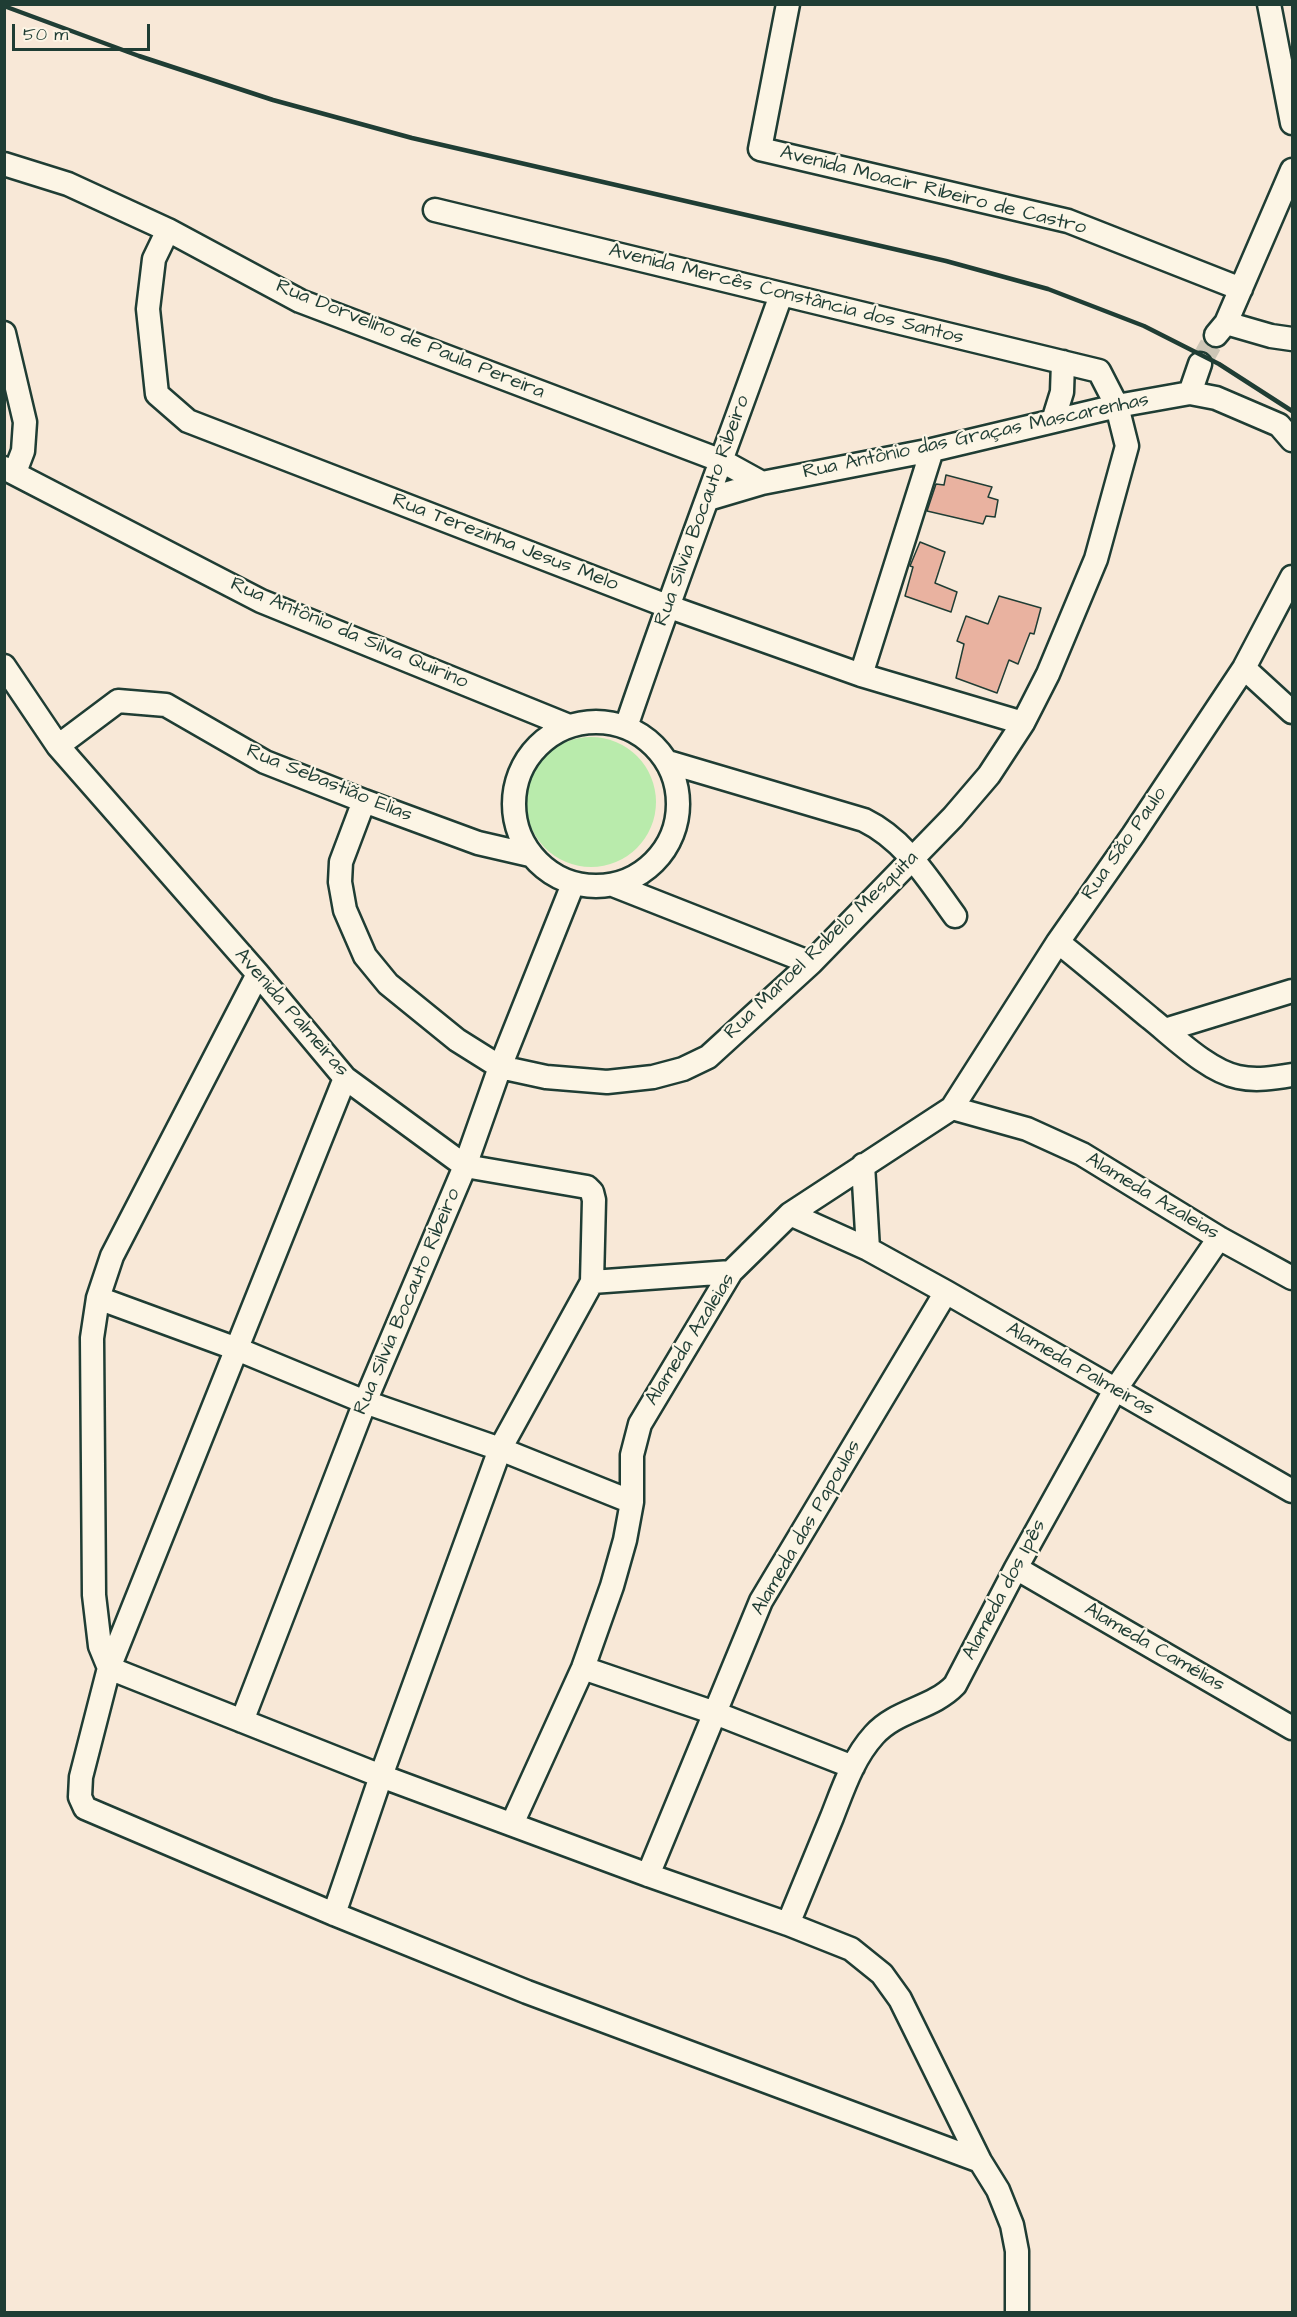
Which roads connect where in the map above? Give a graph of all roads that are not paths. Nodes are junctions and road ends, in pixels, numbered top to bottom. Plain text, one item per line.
1 (788, 4) edge
2 (1269, 4) edge
3 (1293, 123) edge
4 (4, 164) edge
5 (1293, 170) edge
6 (435, 210) dead end
7 (168, 230) junction
8 (1241, 289) junction
9 (781, 295) junction
10 (4, 333) edge
11 (1293, 339) edge
12 (1063, 362) junction
13 (1200, 364) tunnel mouth
14 (1190, 393) junction
15 (1118, 406) junction
16 (1053, 421) junction
17 (1293, 440) edge
18 (932, 450) junction
19 (722, 461) junction
20 (10, 470) edge
21 (762, 483) junction
22 (708, 499) junction
23 (1293, 578) edge
24 (668, 606) junction
25 (4, 666) edge
26 (1244, 668) junction
27 (861, 675) junction
28 (1293, 712) edge
29 (1023, 723) junction
30 (569, 726) junction
31 (627, 727) junction
32 (58, 746) junction
33 (668, 762) junction
34 (364, 801) junction
35 (515, 823) junction
36 (478, 843) junction
37 (530, 855) junction
38 (912, 858) junction
39 (573, 884) junction
40 (613, 885) junction
41 (955, 916) dead end
42 (1058, 942) junction
43 (811, 963) junction
44 (258, 974) junction
45 (1293, 991) edge
46 (1165, 1030) junction
47 (500, 1067) junction
48 (1293, 1075) edge
49 (345, 1078) junction
50 (952, 1108) junction
51 (862, 1165) junction
52 (465, 1166) junction
53 (790, 1214) junction
54 (1219, 1238) junction
55 (868, 1249) junction
56 (731, 1272) junction
57 (1293, 1278) edge
58 (592, 1282) junction
59 (946, 1292) junction
60 (98, 1298) junction
61 (237, 1349) junction
62 (1115, 1390) junction
63 (365, 1402) junction
64 (500, 1449) junction
65 (1293, 1491) edge
66 (632, 1502) junction
67 (1016, 1568) junction
68 (109, 1668) junction
69 (583, 1668) junction
70 (715, 1713) junction
71 (242, 1721) junction
72 (1293, 1728) edge
73 (853, 1767) junction
74 (381, 1776) junction
75 (512, 1824) junction
76 (648, 1875) junction
77 (334, 1914) junction
78 (788, 1924) junction
79 (980, 2161) junction
80 (1017, 2313) edge

1 - 8 street, Avenida Moacir Ribeiro de Castro
2 - 3 street
4 - 7 street, Rua Dorvelino de Paula Pereira
5 - 8 street
6 - 9 street, Avenida Mercês Constância dos Santos
7 - 19 street, Rua Dorvelino de Paula Pereira
7 - 24 street, Rua Terezinha Jesus Melo
8 - 11 street
9 - 12 street, Avenida Mercês Constância dos Santos
9 - 19 street, Rua Silvia Bocauto Ribeiro
10 - 20 street
12 - 15 street, Avenida Mercês Constância dos Santos
12 - 16 street
13 - 14 street
14 - 15 street, Rua Antônio das Graças Mascarenhas
14 - 17 street
15 - 16 street, Rua Antônio das Graças Mascarenhas
15 - 29 street, Rua Manoel Rabelo Mesquita
16 - 18 street, Rua Antônio das Graças Mascarenhas
18 - 21 street, Rua Antônio das Graças Mascarenhas
18 - 27 street
19 - 21 street
19 - 22 street, Rua Silvia Bocauto Ribeiro
20 - 30 street, Rua Antônio da Silva Quirino
21 - 22 street, Rua Antônio das Graças Mascarenhas
22 - 24 street, Rua Silvia Bocauto Ribeiro
23 - 26 street, Rua São Paulo
24 - 27 street, Rua Terezinha Jesus Melo
24 - 31 street, Rua Silvia Bocauto Ribeiro
25 - 32 street, Avenida Palmeiras
26 - 28 street
26 - 42 street, Rua São Paulo
27 - 29 street, Rua Terezinha Jesus Melo
29 - 38 street, Rua Manoel Rabelo Mesquita
30 - 31 street
30 - 35 street
31 - 33 street
32 - 34 street, Rua Sebastião Elias
32 - 44 street, Avenida Palmeiras
33 - 38 street
33 - 40 street
34 - 36 street, Rua Sebastião Elias
34 - 47 street, Rua Manoel Rabelo Mesquita
35 - 36 street
35 - 37 street
36 - 37 street, Rua Sebastião Elias
37 - 39 street
38 - 41 street
38 - 43 street, Rua Manoel Rabelo Mesquita
39 - 40 street
39 - 47 street, Rua Silvia Bocauto Ribeiro
40 - 43 street
42 - 46 street
42 - 50 street, Rua São Paulo
43 - 47 street, Rua Manoel Rabelo Mesquita
44 - 49 street, Avenida Palmeiras
44 - 60 street
45 - 46 street
46 - 48 street
47 - 52 street, Rua Silvia Bocauto Ribeiro
49 - 52 street, Avenida Palmeiras
49 - 61 street
50 - 51 street, Alameda Azaleias
50 - 54 street, Alameda Azaleias
51 - 53 street, Alameda Azaleias
51 - 55 street
52 - 58 street, Avenida Palmeiras
52 - 63 street, Rua Silvia Bocauto Ribeiro
53 - 55 street, Alameda Palmeiras
53 - 56 street, Alameda Azaleias
54 - 57 street, Alameda Azaleias
54 - 62 street, Alameda dos Ipês
55 - 59 street, Alameda Palmeiras
56 - 58 street
56 - 66 street, Alameda Azaleias
58 - 64 street
59 - 62 street, Alameda Palmeiras
59 - 70 street, Alameda das Papoulas
60 - 61 street
60 - 68 street
61 - 63 street
61 - 68 street
62 - 65 street, Alameda Palmeiras
62 - 67 street, Alameda dos Ipês
63 - 64 street
63 - 71 street, Rua Silvia Bocauto Ribeiro
64 - 66 street
64 - 74 street
66 - 69 street, Alameda Azaleias
67 - 72 street, Alameda Camélias
67 - 73 street, Alameda dos Ipês
68 - 71 street
68 - 77 street
69 - 70 street
69 - 75 street, Alameda Azaleias
70 - 73 street
70 - 76 street, Alameda das Papoulas
71 - 74 street
73 - 78 street, Alameda dos Ipês
74 - 75 street
74 - 77 street
75 - 76 street
76 - 78 street
77 - 79 street
78 - 79 street
79 - 80 street

